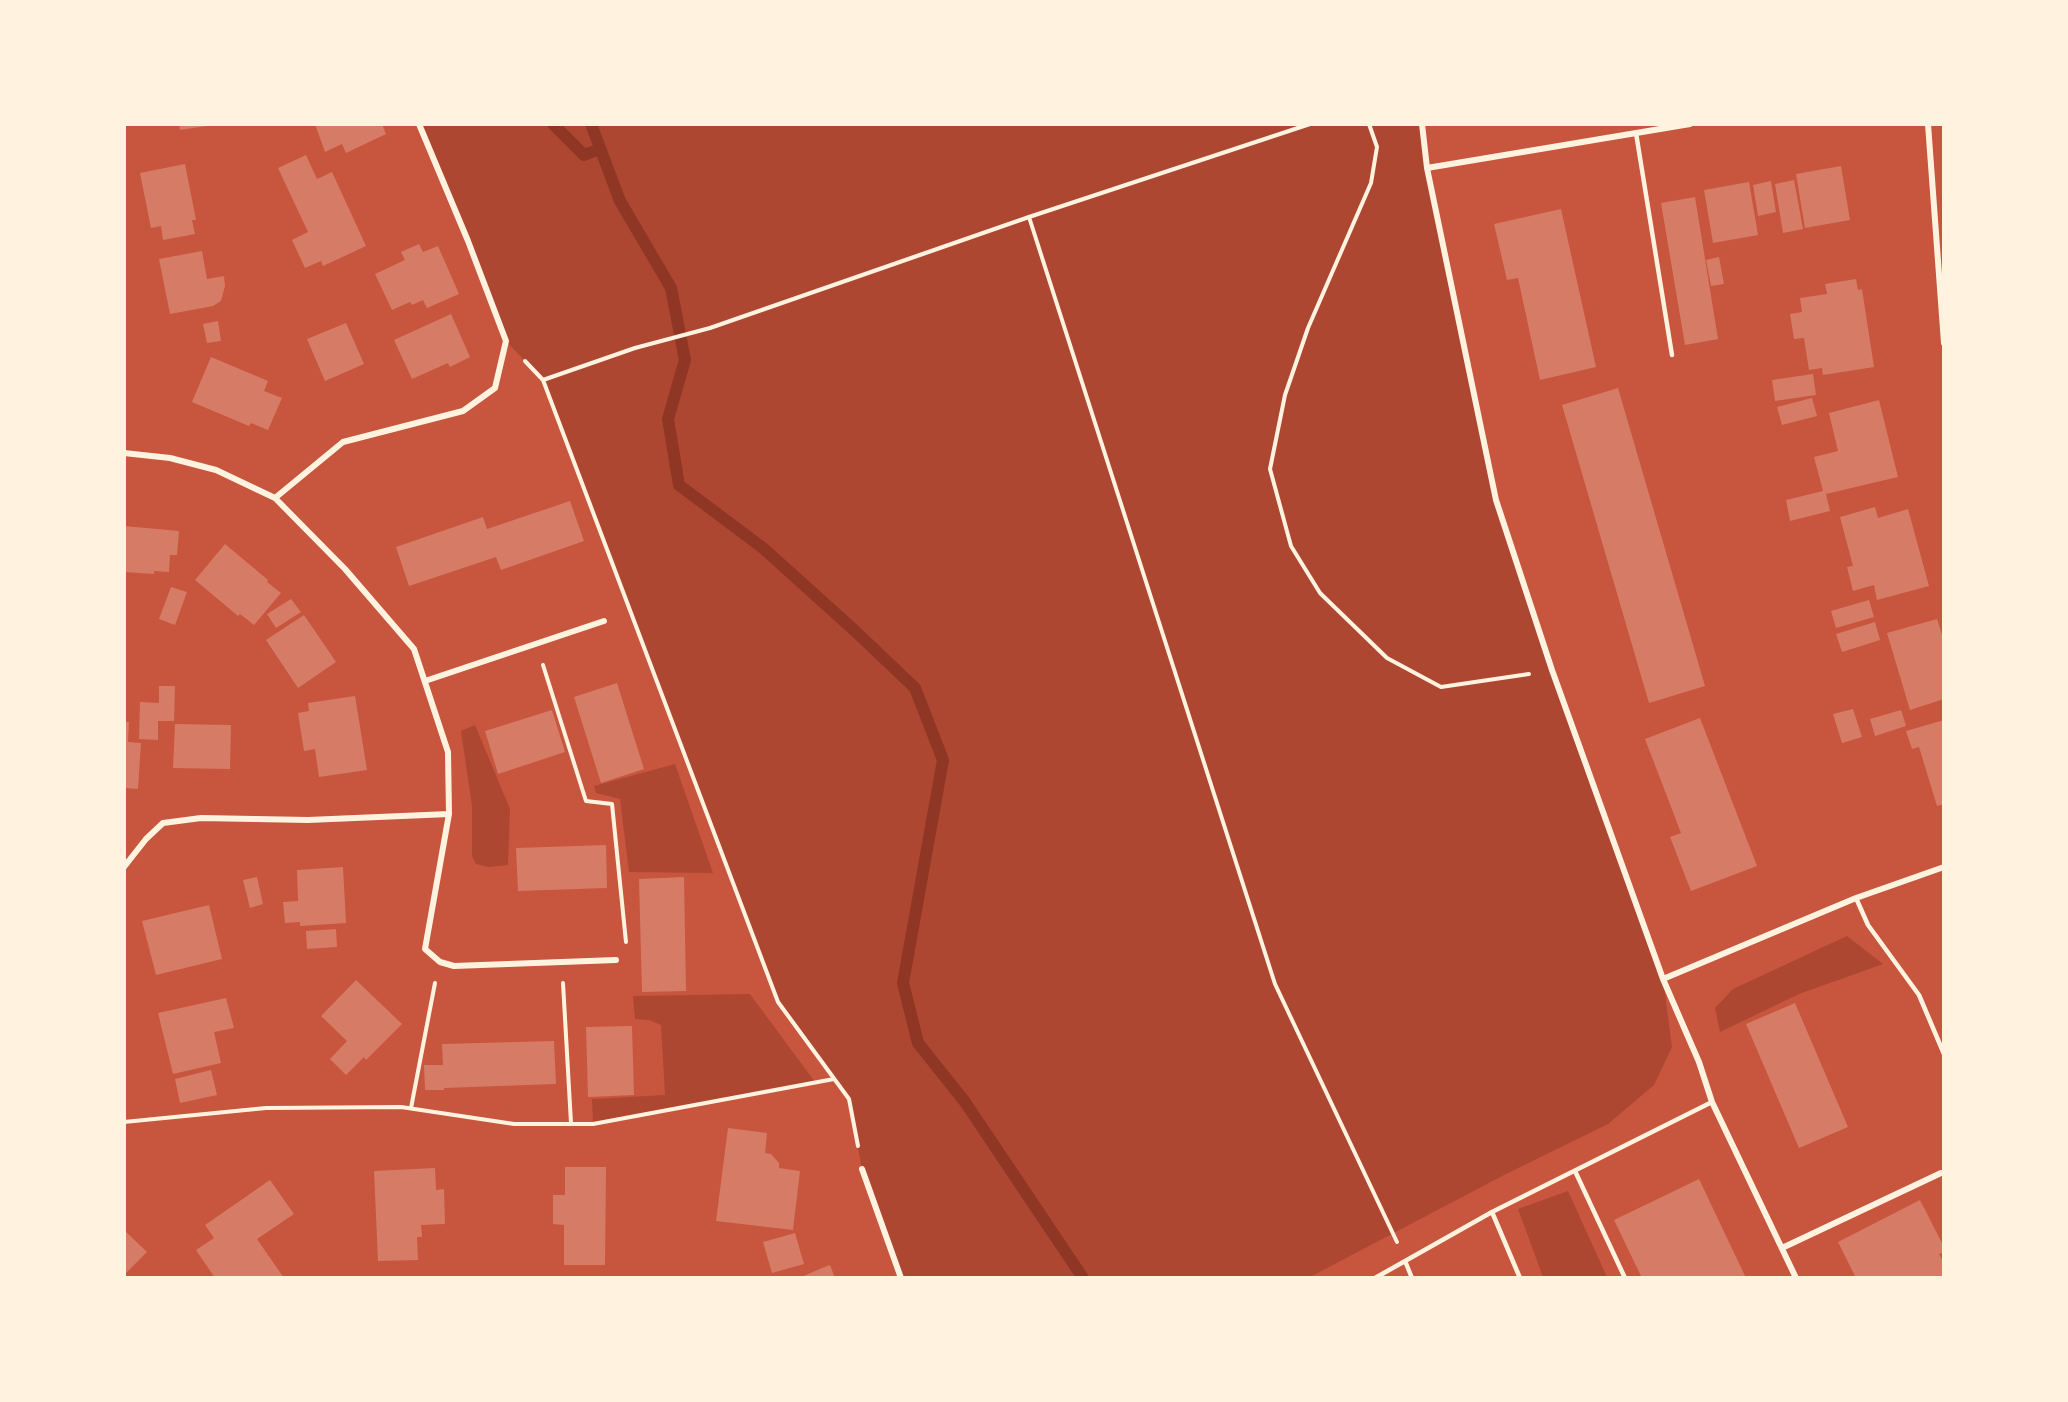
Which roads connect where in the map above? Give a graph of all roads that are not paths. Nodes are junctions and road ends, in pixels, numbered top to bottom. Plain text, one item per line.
1 (419, 124) edge
2 (1422, 124) edge
3 (1690, 124) edge
4 (1928, 124) edge
5 (1636, 133) junction
6 (1426, 168) junction
7 (1944, 343) edge
8 (1672, 355) dead end
9 (124, 453) edge
10 (275, 498) junction
11 (604, 621) dead end
12 (425, 681) junction
13 (449, 814) junction
14 (124, 867) edge
15 (1944, 867) edge
16 (1856, 898) junction
17 (616, 960) road end
18 (1663, 980) junction
19 (1944, 1054) edge
20 (1712, 1102) junction
21 (862, 1169) road end
22 (1575, 1171) junction
23 (1941, 1173) dead end
24 (1492, 1212) junction
25 (1782, 1248) junction
26 (1405, 1261) junction
27 (901, 1278) edge
28 (1375, 1278) edge
29 (1412, 1278) edge
30 (1520, 1278) edge
31 (1625, 1278) edge
32 (1796, 1278) edge

1 - 10 street
2 - 6 street
3 - 5 street
4 - 7 street
5 - 6 street
5 - 8 lane
6 - 18 street
9 - 10 street
10 - 12 street
11 - 12 street
12 - 13 street
13 - 14 street
13 - 17 street
15 - 16 street
16 - 18 street
16 - 19 lane
18 - 20 street
20 - 22 lane
20 - 25 street
21 - 27 street
22 - 24 lane
22 - 31 lane
23 - 25 street
24 - 26 lane
24 - 30 lane
25 - 32 street
26 - 28 lane
26 - 29 lane

